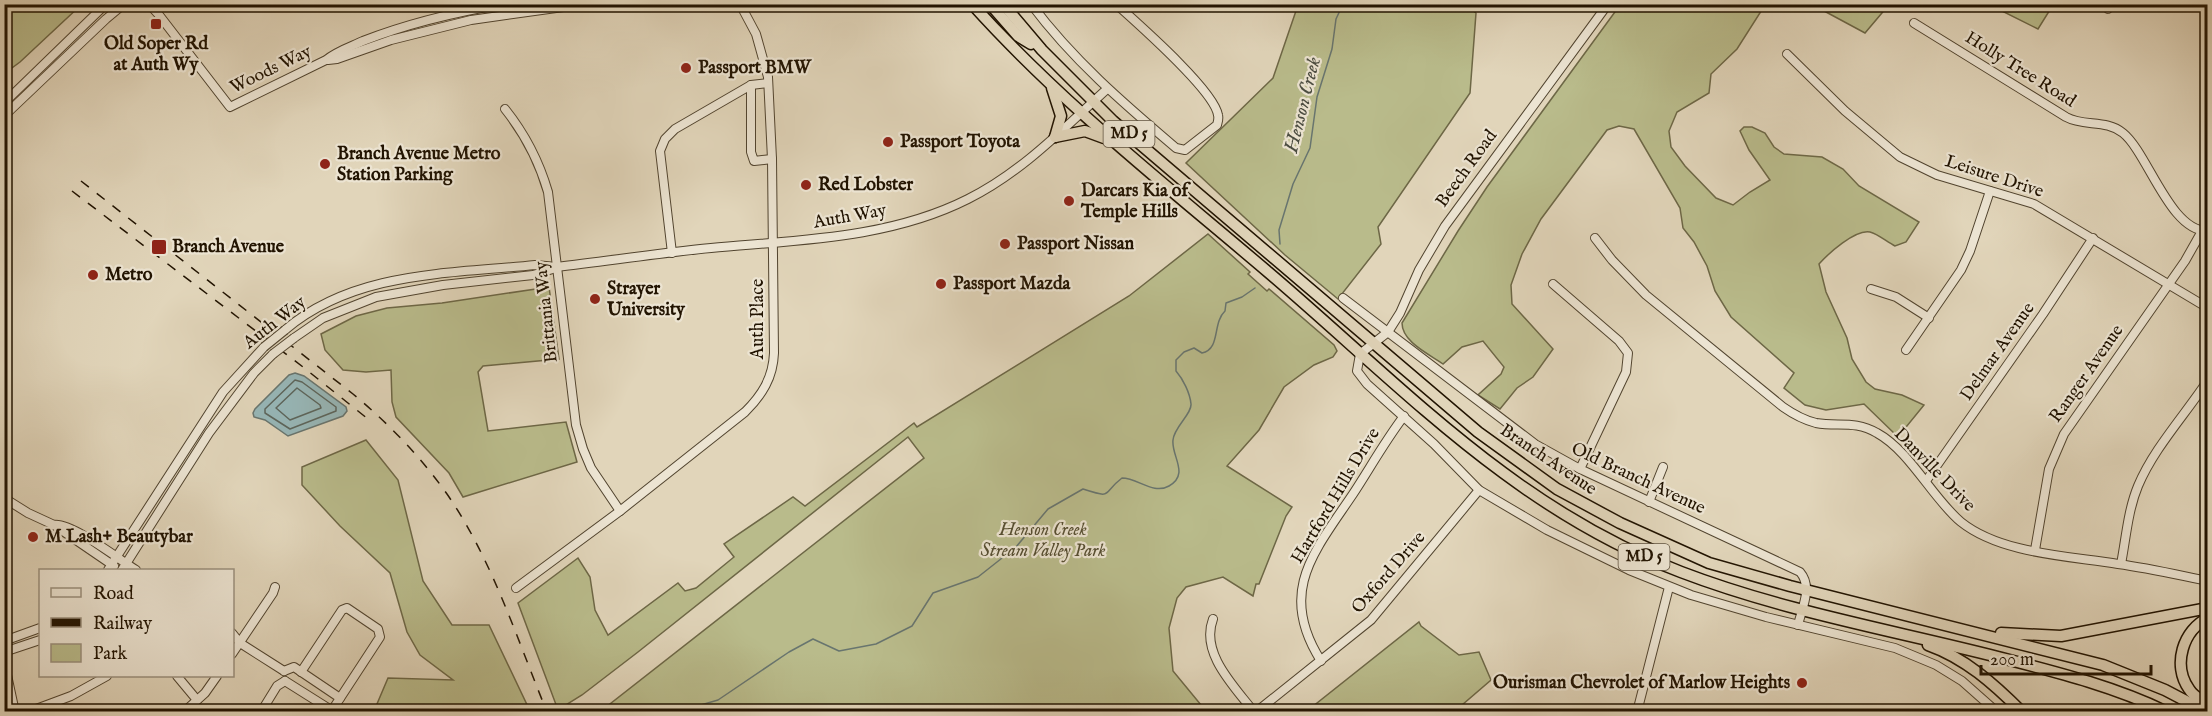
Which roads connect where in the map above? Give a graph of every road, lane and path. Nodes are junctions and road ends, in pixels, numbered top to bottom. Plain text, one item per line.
1 (106, 4) edge
2 (124, 4) edge
3 (149, 4) edge
4 (156, 4) edge
5 (504, 4) edge
6 (585, 4) edge
7 (740, 4) edge
8 (972, 4) edge
9 (990, 4) edge
10 (1003, 4) edge
11 (1030, 4) edge
12 (1116, 4) edge
13 (1608, 4) edge
14 (159, 15) junction
15 (1914, 23) dead end
16 (1042, 50) junction
17 (1787, 54) dead end
18 (326, 60) junction
19 (768, 83) junction
20 (1051, 84) junction
21 (751, 85) junction
22 (1107, 89) junction
23 (4, 103) edge
24 (1092, 103) junction
25 (506, 109) dead end
26 (1080, 113) junction
27 (5, 115) edge
28 (1055, 137) junction
29 (1114, 142) junction
30 (772, 159) junction
31 (1990, 190) junction
32 (2205, 231) edge
33 (1595, 238) dead end
34 (2093, 238) junction
35 (772, 244) junction
36 (672, 253) junction
37 (557, 267) junction
38 (1553, 284) dead end
39 (2168, 284) junction
40 (1871, 290) dead end
41 (1343, 298) dead end
42 (2208, 308) edge
43 (1929, 318) junction
44 (1388, 332) junction
45 (1376, 344) junction
46 (1906, 350) dead end
47 (1360, 354) junction
48 (2208, 380) edge
49 (1404, 416) junction
50 (1663, 466) dead end
51 (1580, 469) junction
52 (1926, 481) junction
53 (1479, 490) junction
54 (4, 498) edge
55 (1649, 502) junction
56 (620, 511) junction
57 (54, 525) junction
58 (2035, 550) junction
59 (117, 557) junction
60 (2121, 564) junction
61 (110, 568) edge
62 (123, 568) edge
63 (2208, 581) edge
64 (275, 586) dead end
65 (1669, 587) junction
66 (516, 588) dead end
67 (1807, 590) junction
68 (1802, 608) junction
69 (2208, 608) edge
70 (2208, 618) edge
71 (1213, 619) dead end
72 (1930, 620) junction
73 (1797, 625) junction
74 (39, 628) edge
75 (1888, 631) junction
76 (39, 640) edge
77 (4, 641) edge
78 (236, 643) edge
79 (4, 652) edge
80 (4, 661) edge
81 (1321, 661) junction
82 (284, 671) junction
83 (302, 673) junction
84 (103, 677) edge
85 (179, 677) edge
86 (217, 677) edge
87 (285, 681) junction
88 (4, 682) edge
89 (295, 687) junction
90 (340, 698) junction
91 (197, 700) junction
92 (2208, 705) edge
93 (14, 711) edge
94 (28, 711) edge
95 (184, 711) edge
96 (261, 711) edge
97 (331, 711) edge
98 (1255, 711) edge
99 (1637, 711) edge
100 (1997, 711) edge
101 (2022, 711) edge
102 (2167, 711) edge
103 (2208, 711) edge

1 - 23 street
2 - 27 street
3 - 14 street
4 - 14 street
5 - 18 street, Woods Way
6 - 18 street, Woods Way
7 - 19 street, Auth Place
8 - 20 highway, Branch Avenue / MD 5
9 - 16 highway
10 - 16 highway, Branch Avenue / MD 5
11 - 22 street
12 - 22 street
13 - 44 street, Beech Road
14 - 18 street, Woods Way
15 - 32 street, Holly Tree Road
16 - 24 highway, Branch Avenue / MD 5
17 - 31 street, Leisure Drive
19 - 21 street
19 - 30 street, Auth Place
20 - 26 highway, Branch Avenue / MD 5
20 - 28 highway
21 - 30 street
21 - 36 street
22 - 24 street, Auth Way
24 - 26 street, Auth Way
24 - 45 highway, Branch Avenue / MD 5
25 - 37 street, Brittania Way
26 - 28 street, Auth Way
26 - 29 highway, Branch Avenue / MD 5
28 - 29 highway
28 - 35 street, Auth Way
29 - 47 highway, Branch Avenue / MD 5
30 - 35 street, Auth Place
31 - 34 street, Leisure Drive
31 - 43 street
32 - 39 street, Ranger Avenue
33 - 52 street, Danville Drive
34 - 39 street, Leisure Drive
34 - 52 street, Delmar Avenue
35 - 36 street, Auth Way
35 - 56 street, Auth Place
36 - 37 street, Auth Way
37 - 56 street, Brittania Way
37 - 59 street, Auth Way, bridge
37 - 62 street, Auth Way, bridge
38 - 51 street
39 - 42 street, Leisure Drive
39 - 58 street, Ranger Avenue
40 - 43 street
41 - 44 street, Old Branch Avenue
43 - 46 street
44 - 45 street, Beech Road
44 - 51 street, Old Branch Avenue
45 - 47 street, Beech Road
45 - 67 highway, Branch Avenue / MD 5
47 - 49 street
47 - 68 highway, Branch Avenue / MD 5
48 - 60 street
49 - 53 street
49 - 81 street, Hartford Hills Drive
50 - 55 street
51 - 55 street, Old Branch Avenue
52 - 58 street, Danville Drive
53 - 65 street
53 - 81 street, Oxford Drive
54 - 57 street
55 - 67 street, Old Branch Avenue
56 - 66 street, Auth Place
57 - 59 street
57 - 61 street
58 - 60 street, Danville Drive
59 - 61 street, Auth Way
59 - 62 street
60 - 63 street, Danville Drive
61 - 62 street
64 - 78 street
65 - 73 street
65 - 99 street
67 - 68 street
67 - 72 highway, Branch Avenue / MD 5
68 - 73 street
68 - 75 highway, Branch Avenue / MD 5
69 - 72 highway
70 - 92 highway
71 - 98 street
72 - 103 highway, Branch Avenue / MD 5
73 - 100 street
74 - 77 street
75 - 101 highway
75 - 102 highway, Branch Avenue / MD 5
76 - 79 street
78 - 82 street
80 - 93 street
81 - 98 street, Oxford Drive
82 - 83 street
82 - 87 street
83 - 89 street
83 - 90 street
83 - 90 street
84 - 94 street
85 - 91 street
86 - 91 street
87 - 89 street
87 - 96 street
88 - 93 street
89 - 97 street
90 - 97 street
91 - 95 street

